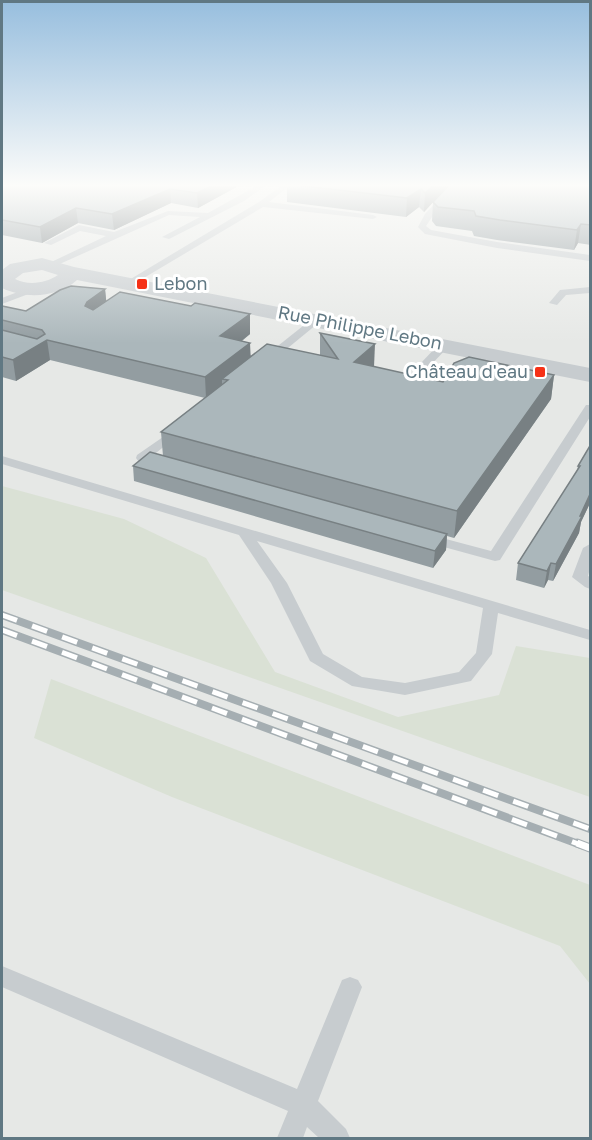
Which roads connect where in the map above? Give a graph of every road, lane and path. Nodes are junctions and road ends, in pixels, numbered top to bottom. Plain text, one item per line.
1 (60, 237) edge
2 (111, 237) edge
3 (206, 237) edge
4 (456, 237) edge
5 (48, 243) edge
6 (591, 258) edge
7 (51, 267) junction
8 (3, 280) edge
9 (129, 283) junction
10 (43, 287) junction
11 (591, 290) edge
12 (554, 303) dead end
13 (317, 320) junction
14 (444, 345) junction
15 (259, 366) edge
16 (591, 375) edge
17 (404, 387) edge
18 (591, 408) edge
19 (187, 423) edge
20 (2, 460) edge
21 (165, 465) edge
22 (245, 533) junction
23 (415, 535) edge
24 (591, 548) edge
25 (591, 584) edge
26 (492, 604) junction
27 (591, 634) edge
28 (2, 976) edge
29 (350, 987) dead end
30 (304, 1105) junction
31 (290, 1138) edge
32 (337, 1138) edge

1 - 5 lane
2 - 7 lane
3 - 9 lane
4 - 6 lane
7 - 8 street
7 - 9 street, Rue Philippe Lebon
7 - 10 street
8 - 10 street, Rue Philippe Lebon
9 - 10 street, Rue Philippe Lebon
9 - 13 street, Rue Philippe Lebon
11 - 12 lane
13 - 14 street, Rue Philippe Lebon
13 - 15 lane
14 - 16 street, Rue Philippe Lebon
14 - 17 lane
18 - 23 lane
19 - 21 lane
20 - 22 lane
22 - 26 lane
22 - 26 lane
24 - 25 lane
26 - 27 lane
28 - 30 lane
29 - 30 lane
30 - 31 lane
30 - 32 lane

